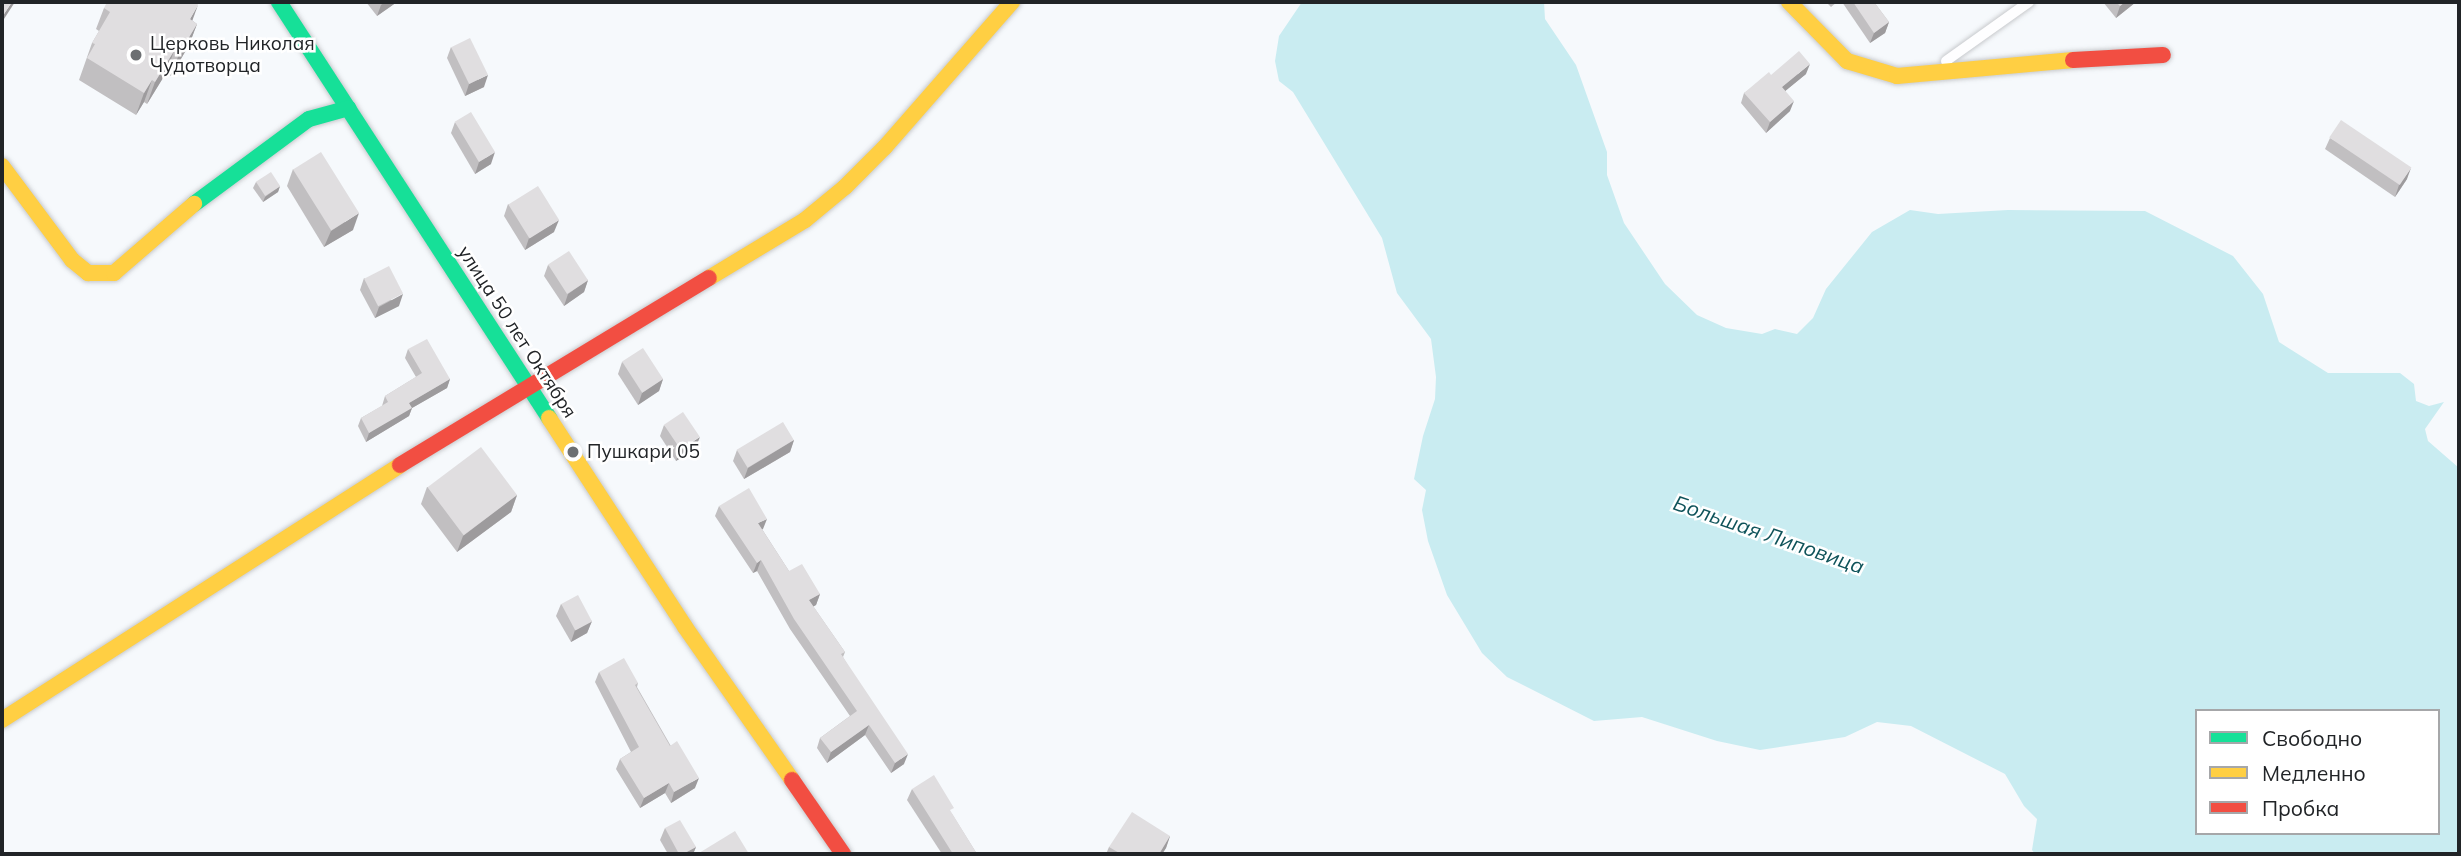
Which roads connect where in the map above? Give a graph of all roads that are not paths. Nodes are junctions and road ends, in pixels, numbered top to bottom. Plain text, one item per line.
1 (279, 2) edge
2 (1012, 2) edge
3 (1789, 2) edge
4 (2029, 2) edge
5 (2163, 55) dead end
6 (1897, 76) junction
7 (349, 108) junction
8 (2, 166) edge
9 (529, 389) junction
10 (2, 720) edge
11 (844, 854) edge

1 - 7 street, улица 50 лет Октября
2 - 9 street
3 - 6 street
4 - 6 lane
5 - 6 street
7 - 8 street
7 - 9 street, улица 50 лет Октября
9 - 10 street
9 - 11 street, улица 50 лет Октября

